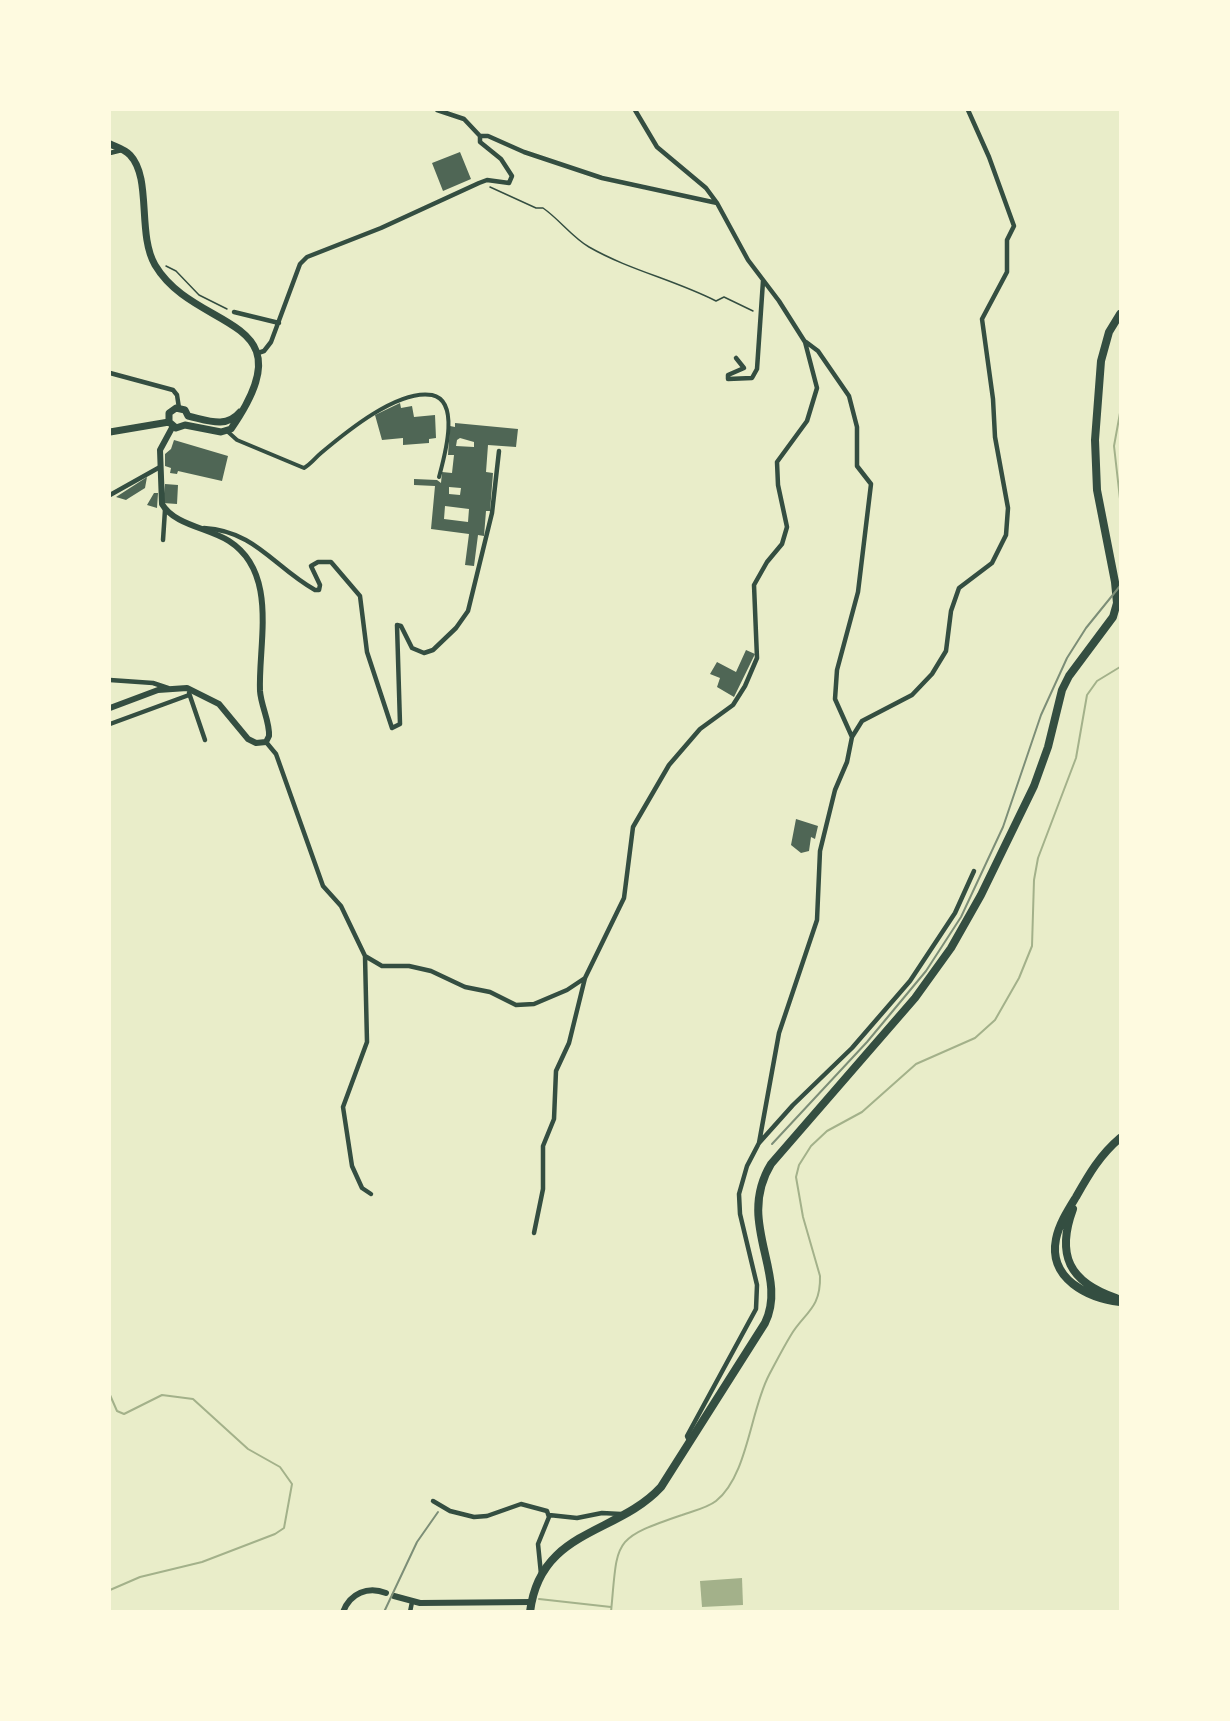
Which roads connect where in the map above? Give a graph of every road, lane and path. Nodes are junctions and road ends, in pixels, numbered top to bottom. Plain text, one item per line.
1 (437, 110) edge
2 (635, 110) edge
3 (968, 110) edge
4 (480, 136) junction
5 (110, 144) edge
6 (122, 150) junction
7 (110, 153) edge
8 (489, 186) dead end
9 (717, 203) junction
10 (156, 266) junction
11 (763, 280) junction
12 (234, 312) joint
13 (1120, 314) edge
14 (761, 316) junction
15 (279, 323) junction
16 (805, 342) junction
17 (258, 353) junction
18 (736, 358) dead end
19 (110, 373) edge
20 (179, 408) junction
21 (188, 416) junction
22 (171, 424) junction
23 (185, 425) junction
24 (226, 427) junction
25 (110, 432) edge
26 (499, 451) dead end
27 (159, 467) junction
28 (439, 477) dead end
29 (110, 495) edge
30 (165, 510) junction
31 (202, 528) junction
32 (163, 540) dead end
33 (110, 680) edge
34 (168, 688) junction
35 (187, 688) junction
36 (189, 696) junction
37 (110, 708) edge
38 (110, 724) edge
39 (852, 737) junction
40 (205, 740) dead end
41 (266, 742) junction
42 (974, 871) dead end
43 (365, 956) junction
44 (585, 978) junction
45 (1120, 1138) edge
46 (759, 1143) junction
47 (370, 1194) dead end
48 (534, 1233) dead end
49 (1120, 1301) edge
50 (690, 1443) junction
51 (433, 1501) dead end
52 (621, 1514) junction
53 (549, 1515) junction
54 (541, 1574) junction
55 (386, 1593) dead end
56 (394, 1596) dead end
57 (412, 1602) junction
58 (531, 1602) junction
59 (343, 1611) edge
60 (410, 1611) edge
61 (530, 1611) edge

1 - 4 street
2 - 9 street
3 - 39 street
4 - 9 street
4 - 15 street
5 - 6 main road
6 - 7 street
6 - 10 main road
8 - 14 path
9 - 11 street
10 - 12 path
10 - 17 main road
11 - 14 street
11 - 16 street
12 - 15 street
13 - 50 main road
14 - 18 street
15 - 17 street
16 - 39 street
16 - 44 street
17 - 24 main road
19 - 20 street
20 - 21 main road
20 - 22 main road
21 - 23 main road
21 - 24 main road
22 - 23 main road
22 - 25 main road
22 - 27 street
23 - 24 main road
24 - 28 street
26 - 31 street
27 - 29 street
27 - 30 street
30 - 31 street
30 - 32 street
31 - 41 street
33 - 34 street
34 - 35 street
34 - 37 street
35 - 36 street
35 - 41 street
36 - 38 street
36 - 40 street
39 - 46 street
41 - 43 street
42 - 46 street
43 - 44 street
43 - 47 street
44 - 48 street
45 - 49 main road
46 - 50 street
50 - 52 main road
51 - 53 street
52 - 53 street
52 - 54 main road
53 - 54 street
54 - 58 main road
55 - 59 street
56 - 57 street
57 - 58 street
57 - 60 street
58 - 61 main road

